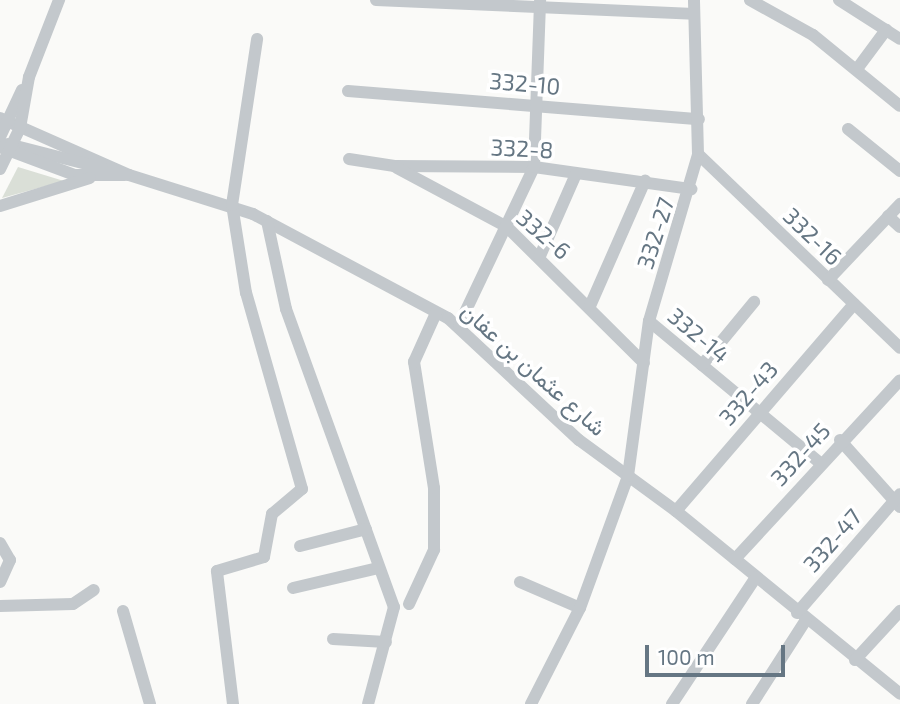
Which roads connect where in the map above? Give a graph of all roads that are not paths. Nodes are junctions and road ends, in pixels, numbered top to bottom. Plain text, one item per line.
1 (60, 0) edge
2 (376, 0) edge
3 (694, 0) edge
4 (839, 0) edge
5 (416, 1) edge
6 (754, 1) edge
7 (539, 2) edge
8 (694, 14) junction
9 (886, 30) junction
10 (900, 38) edge
11 (257, 39) dead end
12 (857, 69) junction
13 (29, 77) junction
14 (348, 91) dead end
15 (535, 105) junction
16 (900, 106) edge
17 (698, 119) junction
18 (4, 120) edge
19 (20, 128) junction
20 (848, 129) dead end
21 (0, 137) edge
22 (6, 147) edge
23 (698, 154) junction
24 (349, 159) dead end
25 (394, 166) junction
26 (534, 167) junction
27 (0, 169) edge
28 (900, 171) edge
29 (576, 174) junction
30 (129, 175) junction
31 (90, 177) junction
32 (645, 181) junction
33 (691, 189) junction
34 (900, 204) edge
35 (232, 205) junction
36 (0, 206) edge
37 (888, 216) junction
38 (267, 221) junction
39 (507, 227) junction
40 (900, 227) edge
41 (540, 256) junction
42 (828, 280) junction
43 (754, 302) dead end
44 (854, 304) junction
45 (590, 306) junction
46 (436, 313) junction
47 (649, 321) junction
48 (459, 326) junction
49 (900, 348) edge
50 (644, 363) junction
51 (702, 365) junction
52 (900, 380) edge
53 (758, 412) junction
54 (840, 440) junction
55 (819, 463) junction
56 (628, 476) junction
57 (898, 500) edge
58 (676, 511) junction
59 (366, 529) junction
60 (0, 543) edge
61 (300, 545) dead end
62 (734, 559) junction
63 (378, 568) junction
64 (756, 577) junction
65 (0, 582) edge
66 (520, 582) dead end
67 (293, 588) dead end
68 (94, 590) dead end
69 (410, 604) dead end
70 (0, 606) edge
71 (580, 608) junction
72 (123, 611) dead end
73 (900, 611) edge
74 (802, 616) junction
75 (333, 639) dead end
76 (386, 642) junction
77 (855, 660) junction
78 (900, 694) edge
79 (150, 704) edge
80 (233, 704) edge
81 (368, 704) edge
82 (531, 704) edge
83 (672, 704) edge
84 (752, 704) edge

1 - 13 street
2 - 5 street
3 - 8 street, 332-27
4 - 9 street
5 - 7 street
6 - 12 street
7 - 8 street
7 - 15 street
8 - 17 street, 332-27
9 - 10 street
9 - 12 street
11 - 35 street
12 - 16 street
13 - 18 street
13 - 19 street
14 - 15 street, 332-10
15 - 17 street, 332-10
15 - 26 street
17 - 23 street, 332-27
18 - 19 street, شارع عثمان بن عفان
18 - 21 street
19 - 22 street
19 - 30 street, شارع عثمان بن عفان
20 - 28 street
22 - 27 street
22 - 30 street
22 - 31 street, شارع عثمان بن عفان
23 - 33 street, 332-27
23 - 42 street, 332-16
24 - 25 street, 332-8
25 - 26 street, 332-8
25 - 39 street, 332-6
26 - 29 street, 332-8
26 - 39 street
29 - 32 street, 332-8
29 - 41 street
30 - 31 street, شارع عثمان بن عفان
30 - 35 street, شارع عثمان بن عفان
31 - 36 street
32 - 33 street, 332-8
32 - 45 street
33 - 47 street, 332-27
34 - 37 street
35 - 38 street, شارع عثمان بن عفان
35 - 80 street
37 - 40 street
37 - 42 street
38 - 46 street, شارع عثمان بن عفان
38 - 59 street
39 - 41 street, 332-6
39 - 48 street
41 - 45 street, 332-6
42 - 44 street, 332-16
43 - 51 street
44 - 49 street, 332-16
44 - 53 street, 332-43
45 - 50 street, 332-6
46 - 48 street, شارع عثمان بن عفان
46 - 69 street
47 - 50 street, 332-27
47 - 51 street, 332-14
48 - 56 street, شارع عثمان بن عفان
50 - 56 street, 332-27
51 - 53 street, 332-14
52 - 54 street, 332-45
53 - 55 street, 332-14
53 - 58 street, 332-43
54 - 55 street, 332-45
54 - 57 street
55 - 62 street, 332-45
56 - 58 street, شارع عثمان بن عفان
56 - 71 street, 332-27
57 - 74 street, 332-47
58 - 62 street, شارع عثمان بن عفان
59 - 61 street
59 - 63 street
60 - 65 street
62 - 64 street, شارع عثمان بن عفان
63 - 67 street
63 - 76 street
64 - 74 street, شارع عثمان بن عفان
64 - 83 street
66 - 71 street
68 - 70 street
71 - 82 street, 332-27
72 - 79 street
73 - 77 street
74 - 77 street, شارع عثمان بن عفان
74 - 84 street, 332-47
75 - 76 street
76 - 81 street
77 - 78 street, شارع عثمان بن عفان

